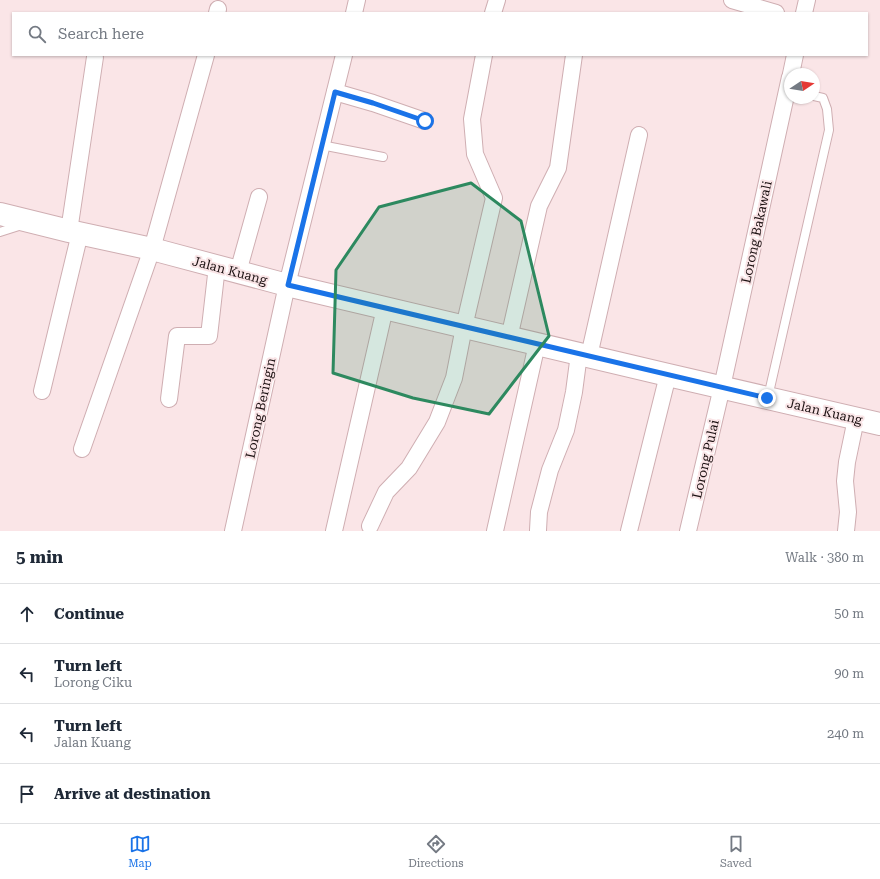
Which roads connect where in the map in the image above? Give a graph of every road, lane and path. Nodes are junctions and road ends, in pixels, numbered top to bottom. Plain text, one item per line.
1 (357, 0) edge
2 (496, 0) edge
3 (732, 0) edge
4 (807, 0) edge
5 (354, 12) edge
6 (493, 12) edge
7 (773, 12) edge
8 (804, 12) edge
9 (206, 56) edge
10 (344, 56) edge
11 (484, 56) edge
12 (574, 56) edge
13 (795, 56) edge
14 (95, 57) dead end
15 (792, 68) edge
16 (335, 92) junction
17 (820, 97) edge
18 (785, 104) edge
19 (425, 121) dead end
20 (639, 135) dead end
21 (321, 145) junction
22 (383, 157) dead end
23 (259, 197) dead end
24 (0, 214) edge
25 (32, 222) junction
26 (0, 232) edge
27 (74, 232) junction
28 (152, 249) junction
29 (217, 266) junction
30 (238, 272) junction
31 (288, 285) junction
32 (385, 308) junction
33 (464, 327) junction
34 (509, 338) junction
35 (537, 344) junction
36 (584, 355) junction
37 (668, 375) junction
38 (722, 387) junction
39 (42, 391) dead end
40 (767, 398) junction
41 (170, 399) dead end
42 (856, 418) junction
43 (880, 424) edge
44 (82, 449) dead end
45 (370, 526) dead end
46 (538, 530) edge
47 (233, 531) edge
48 (334, 531) edge
49 (495, 531) edge
50 (629, 531) edge
51 (688, 531) edge
52 (846, 531) edge

1 - 5 street
2 - 6 street
3 - 7 street
4 - 8 street
9 - 28 street
10 - 16 street, Lorong Beringin
11 - 33 street
12 - 34 street
13 - 15 street
14 - 27 street
16 - 19 street
16 - 21 street, Lorong Beringin
17 - 40 lane
18 - 38 street, Lorong Bakawali
20 - 36 street
21 - 22 lane
21 - 31 street, Lorong Beringin
23 - 30 street
24 - 25 main road, Jalan Kuang
25 - 26 lane
25 - 27 main road, Jalan Kuang
27 - 28 main road, Jalan Kuang
27 - 39 street
28 - 29 main road, Jalan Kuang
28 - 44 street
29 - 30 main road, Jalan Kuang
29 - 41 street
30 - 31 main road, Jalan Kuang
31 - 32 main road, Jalan Kuang
31 - 47 street, Lorong Beringin
32 - 33 main road, Jalan Kuang
32 - 48 street
33 - 34 main road, Jalan Kuang
33 - 45 street
34 - 35 main road, Jalan Kuang
35 - 36 main road, Jalan Kuang
35 - 49 street
36 - 37 main road, Jalan Kuang
36 - 46 street
37 - 38 main road, Jalan Kuang
37 - 50 street
38 - 40 main road, Jalan Kuang
38 - 51 street, Lorong Pulai
40 - 42 main road, Jalan Kuang
42 - 43 main road, Jalan Kuang
42 - 52 street

